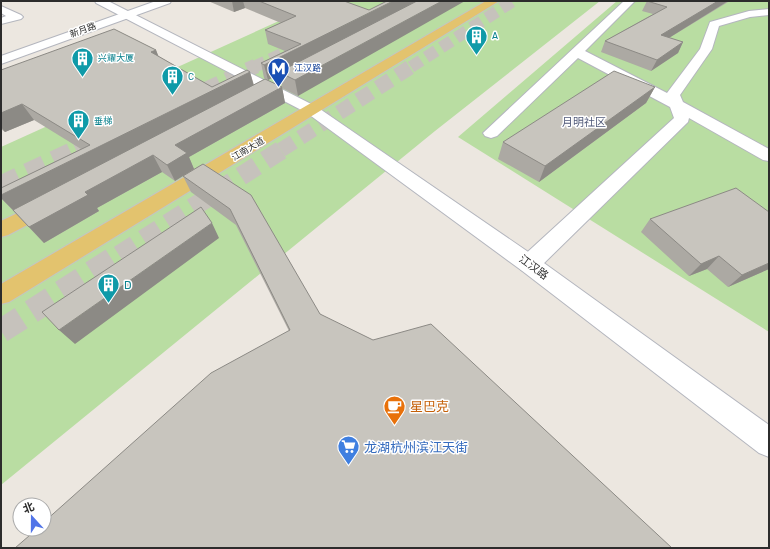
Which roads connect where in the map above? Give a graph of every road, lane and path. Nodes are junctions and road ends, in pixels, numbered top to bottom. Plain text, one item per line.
1 (100, 1) edge
2 (166, 1) edge
3 (494, 1) edge
4 (630, 1) edge
5 (1, 9) edge
6 (769, 12) edge
7 (126, 15) junction
8 (1, 21) edge
9 (577, 52) junction
10 (1, 60) edge
11 (676, 104) junction
12 (312, 110) junction
13 (491, 133) dead end
14 (769, 156) edge
15 (65, 197) edge
16 (1, 230) edge
17 (529, 264) junction
18 (1, 295) edge
19 (769, 443) edge

1 - 7 street, 江汉路
2 - 7 street, 新月路
3 - 12 main road, 江南大道
4 - 9 street
5 - 8 street
6 - 11 street
7 - 10 street, 新月路
7 - 12 street, 江汉路
9 - 11 street
9 - 13 street
11 - 14 street
11 - 17 street
12 - 17 street, 江汉路
12 - 18 main road, 江南大道
15 - 16 main road
17 - 19 street, 江汉路

